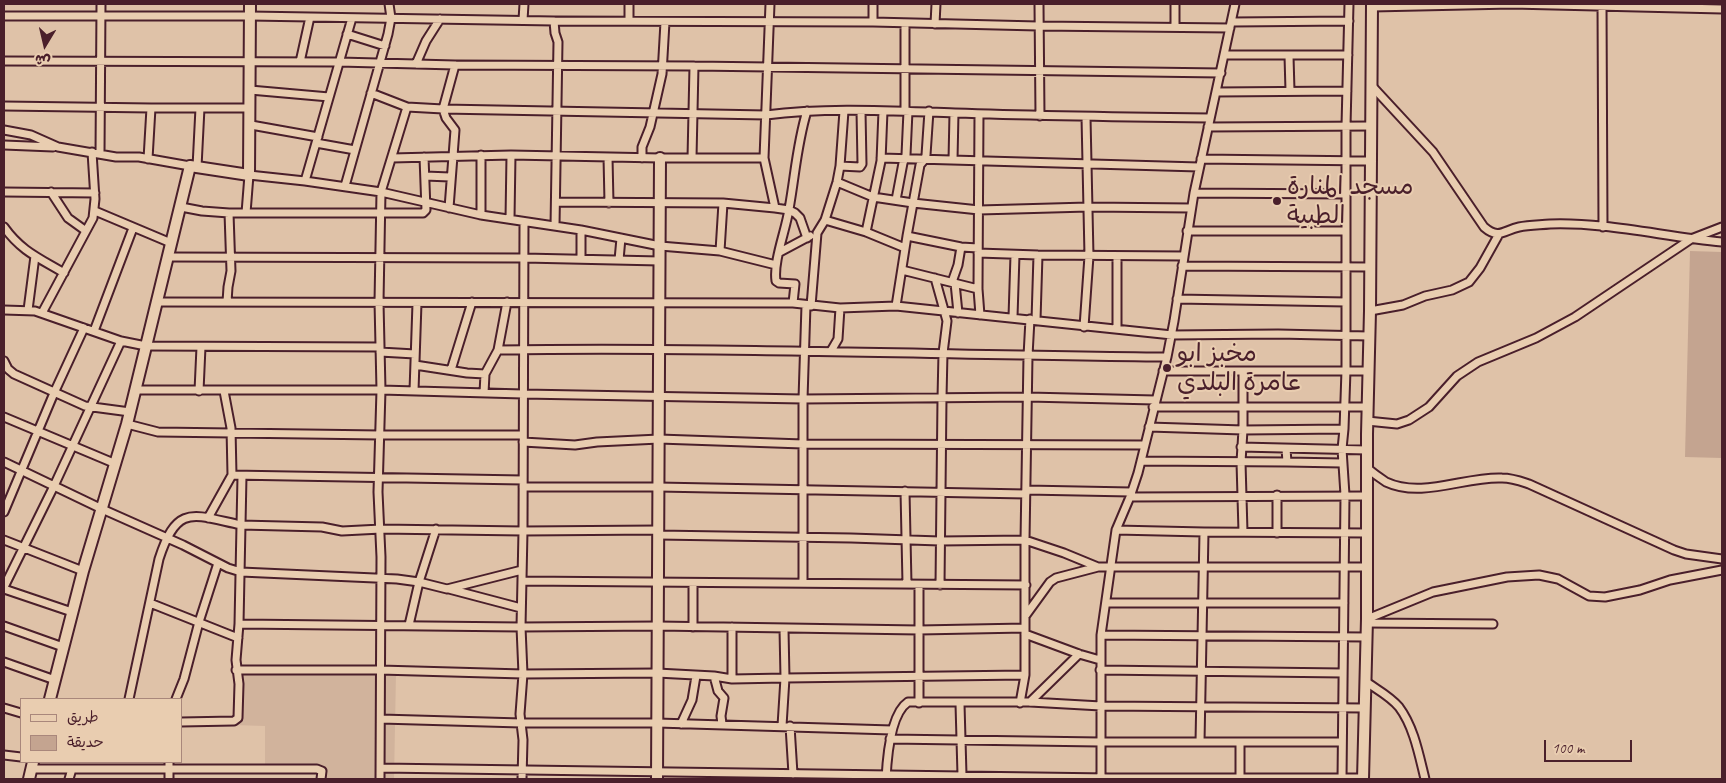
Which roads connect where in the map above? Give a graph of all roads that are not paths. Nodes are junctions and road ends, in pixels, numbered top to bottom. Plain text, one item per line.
1 (102, 4) edge
2 (250, 4) edge
3 (390, 4) edge
4 (524, 4) edge
5 (629, 4) edge
6 (770, 4) edge
7 (874, 4) edge
8 (936, 4) edge
9 (1038, 4) edge
10 (1175, 4) edge
11 (1235, 4) edge
12 (1349, 4) edge
13 (1375, 5) edge
14 (1602, 5) edge
15 (1722, 9) edge
16 (4, 16) edge
17 (250, 16) junction
18 (102, 17) junction
19 (310, 17) junction
20 (352, 18) junction
21 (391, 18) junction
22 (440, 19) junction
23 (524, 20) junction
24 (554, 21) junction
25 (629, 21) junction
26 (1349, 21) junction
27 (665, 22) junction
28 (770, 22) junction
29 (873, 22) junction
30 (905, 23) junction
31 (936, 24) junction
32 (1231, 25) junction
33 (1038, 26) junction
34 (1176, 26) junction
35 (347, 34) junction
36 (385, 46) junction
37 (1224, 55) junction
38 (1348, 55) junction
39 (1289, 56) junction
40 (4, 61) edge
41 (101, 62) junction
42 (300, 62) junction
43 (339, 62) junction
44 (251, 63) junction
45 (380, 63) junction
46 (416, 64) junction
47 (455, 65) junction
48 (558, 66) junction
49 (664, 66) junction
50 (694, 66) junction
51 (767, 67) junction
52 (904, 70) junction
53 (1040, 71) junction
54 (1221, 72) junction
55 (1371, 85) junction
56 (250, 90) junction
57 (1347, 90) junction
58 (1290, 91) junction
59 (1216, 92) junction
60 (372, 93) junction
61 (329, 97) junction
62 (4, 106) edge
63 (100, 107) junction
64 (407, 107) junction
65 (150, 108) junction
66 (200, 108) junction
67 (250, 108) junction
68 (443, 109) junction
69 (557, 111) junction
70 (807, 111) junction
71 (844, 111) junction
72 (861, 111) junction
73 (883, 111) junction
74 (906, 111) junction
75 (929, 111) junction
76 (653, 112) junction
77 (692, 113) junction
78 (954, 113) junction
79 (979, 114) junction
80 (766, 116) junction
81 (1040, 116) junction
82 (1086, 117) junction
83 (1210, 118) junction
84 (250, 125) junction
85 (1346, 126) junction
86 (1371, 126) junction
87 (1208, 127) junction
88 (4, 130) edge
89 (317, 140) junction
90 (4, 146) edge
91 (58, 147) junction
92 (355, 150) junction
93 (92, 152) junction
94 (100, 154) junction
95 (511, 154) junction
96 (452, 155) junction
97 (481, 155) junction
98 (556, 156) junction
99 (424, 157) junction
100 (608, 157) junction
101 (392, 158) junction
102 (642, 158) junction
103 (660, 158) junction
104 (692, 158) junction
105 (764, 158) junction
106 (881, 158) junction
107 (906, 158) junction
108 (148, 159) junction
109 (926, 159) junction
110 (1201, 159) junction
111 (953, 160) junction
112 (1346, 160) junction
113 (1370, 161) junction
114 (978, 162) junction
115 (1087, 164) junction
116 (840, 166) junction
117 (194, 167) junction
118 (1199, 167) junction
119 (249, 175) junction
120 (425, 176) junction
121 (450, 177) junction
122 (305, 181) junction
123 (837, 182) junction
124 (345, 186) junction
125 (4, 192) edge
126 (52, 192) junction
127 (381, 192) junction
128 (95, 193) junction
129 (1194, 193) junction
130 (1346, 194) junction
131 (873, 197) junction
132 (896, 200) junction
133 (556, 202) junction
134 (426, 203) junction
135 (609, 203) junction
136 (723, 203) junction
137 (660, 204) junction
138 (913, 204) junction
139 (181, 207) junction
140 (1088, 207) junction
141 (449, 208) junction
142 (775, 208) junction
143 (1191, 208) junction
144 (789, 210) junction
145 (979, 210) junction
146 (95, 211) junction
147 (229, 213) junction
148 (246, 213) junction
149 (381, 214) junction
150 (481, 215) junction
151 (510, 219) junction
152 (825, 220) junction
153 (524, 222) junction
154 (555, 226) junction
155 (1604, 226) junction
156 (4, 227) edge
157 (1722, 227) edge
158 (133, 228) junction
159 (581, 230) junction
160 (86, 231) junction
161 (1187, 231) junction
162 (1346, 231) junction
163 (866, 232) junction
164 (817, 233) junction
165 (1499, 234) junction
166 (907, 236) junction
167 (621, 238) junction
168 (807, 238) junction
169 (1691, 239) junction
170 (1722, 242) edge
171 (171, 243) junction
172 (660, 246) junction
173 (961, 247) junction
174 (905, 248) junction
175 (720, 250) junction
176 (978, 250) junction
177 (780, 252) junction
178 (1015, 255) junction
179 (35, 256) junction
180 (1038, 256) junction
181 (1089, 256) junction
182 (1117, 256) junction
183 (1184, 256) junction
184 (168, 257) junction
185 (231, 257) junction
186 (380, 257) junction
187 (524, 258) junction
188 (581, 259) junction
189 (619, 260) junction
190 (660, 261) junction
191 (776, 265) junction
192 (1182, 266) junction
193 (1346, 266) junction
194 (1369, 267) junction
195 (902, 270) junction
196 (64, 273) junction
197 (935, 278) junction
198 (954, 282) junction
199 (978, 289) junction
200 (1177, 299) junction
201 (156, 302) junction
202 (227, 302) junction
203 (379, 302) junction
204 (472, 302) junction
205 (507, 302) junction
206 (523, 302) junction
207 (1346, 302) junction
208 (417, 303) junction
209 (793, 303) junction
210 (660, 304) junction
211 (808, 306) junction
212 (896, 306) junction
213 (840, 308) junction
214 (4, 310) edge
215 (28, 310) junction
216 (1370, 311) junction
217 (944, 312) junction
218 (42, 313) junction
219 (958, 313) junction
220 (980, 315) junction
221 (1013, 317) junction
222 (1033, 320) junction
223 (1084, 327) junction
224 (84, 328) junction
225 (1117, 329) junction
226 (94, 332) junction
227 (1172, 335) junction
228 (1346, 335) junction
229 (1369, 336) junction
230 (122, 341) junction
231 (146, 346) junction
232 (201, 347) junction
233 (380, 350) junction
234 (498, 350) junction
235 (523, 350) junction
236 (659, 350) junction
237 (831, 351) junction
238 (804, 352) junction
239 (943, 353) junction
240 (415, 354) junction
241 (1028, 356) junction
242 (1167, 357) junction
243 (4, 361) edge
244 (415, 365) junction
245 (451, 370) junction
246 (1346, 370) junction
247 (1163, 371) junction
248 (1368, 371) junction
249 (1243, 372) junction
250 (485, 374) junction
251 (136, 390) junction
252 (199, 390) junction
253 (381, 390) junction
254 (224, 391) junction
255 (414, 391) junction
256 (54, 393) junction
257 (484, 393) junction
258 (524, 394) junction
259 (659, 395) junction
260 (942, 398) junction
261 (1028, 398) junction
262 (803, 399) junction
263 (1154, 403) junction
264 (1243, 406) junction
265 (1345, 406) junction
266 (1368, 407) junction
267 (91, 408) junction
268 (130, 412) junction
269 (4, 416) edge
270 (1367, 421) junction
271 (127, 424) junction
272 (1149, 427) junction
273 (1344, 429) junction
274 (1243, 430) junction
275 (38, 432) junction
276 (232, 432) junction
277 (380, 435) junction
278 (523, 438) junction
279 (659, 439) junction
280 (803, 444) junction
281 (941, 444) junction
282 (1028, 445) junction
283 (1144, 445) junction
284 (73, 447) junction
285 (1241, 447) junction
286 (1286, 449) junction
287 (1342, 450) junction
288 (1367, 450) junction
289 (1141, 461) junction
290 (4, 462) edge
291 (1241, 462) junction
292 (1287, 462) junction
293 (1342, 463) junction
294 (116, 464) junction
295 (1367, 468) junction
296 (21, 470) junction
297 (232, 476) junction
298 (242, 476) junction
299 (379, 478) junction
300 (523, 484) junction
301 (54, 486) junction
302 (658, 487) junction
303 (803, 489) junction
304 (905, 491) junction
305 (940, 492) junction
306 (1026, 492) junction
307 (1131, 494) junction
308 (1277, 495) junction
309 (1345, 495) junction
310 (1367, 496) junction
311 (1242, 497) junction
312 (5, 502) edge
313 (102, 510) junction
314 (4, 512) edge
315 (208, 518) junction
316 (241, 525) junction
317 (381, 529) junction
318 (436, 529) junction
319 (1116, 530) junction
320 (523, 531) junction
321 (1204, 532) junction
322 (1243, 532) junction
323 (1345, 532) junction
324 (658, 533) junction
325 (1277, 533) junction
326 (1367, 533) junction
327 (167, 538) junction
328 (803, 538) junction
329 (907, 539) junction
330 (4, 540) edge
331 (1025, 540) junction
332 (940, 541) junction
333 (24, 548) junction
334 (1722, 559) edge
335 (218, 563) junction
336 (1111, 566) junction
337 (1344, 566) junction
338 (1098, 567) junction
339 (1367, 567) junction
340 (1204, 568) junction
341 (522, 570) junction
342 (1722, 570) edge
343 (83, 571) junction
344 (241, 572) junction
345 (380, 578) junction
346 (483, 580) junction
347 (522, 581) junction
348 (419, 582) junction
349 (658, 582) junction
350 (693, 583) junction
351 (803, 583) junction
352 (907, 584) junction
353 (919, 585) junction
354 (940, 585) junction
355 (1026, 585) junction
356 (4, 588) edge
357 (447, 589) junction
358 (480, 597) junction
359 (1106, 602) junction
360 (1203, 602) junction
361 (150, 603) junction
362 (1344, 603) junction
363 (522, 608) junction
364 (72, 612) junction
365 (1025, 615) junction
366 (1367, 621) junction
367 (199, 622) junction
368 (239, 624) junction
369 (1493, 624) dead end
370 (380, 625) junction
371 (409, 625) junction
372 (4, 626) edge
373 (658, 626) junction
374 (693, 626) junction
375 (521, 627) junction
376 (732, 627) junction
377 (784, 629) junction
378 (919, 630) junction
379 (1025, 631) junction
380 (1101, 636) junction
381 (1202, 637) junction
382 (1344, 637) junction
383 (1366, 637) junction
384 (238, 638) junction
385 (63, 647) junction
386 (1080, 654) junction
387 (1100, 660) junction
388 (4, 662) edge
389 (236, 670) junction
390 (380, 670) junction
391 (1100, 670) junction
392 (1200, 672) junction
393 (657, 673) junction
394 (1343, 673) junction
395 (522, 674) junction
396 (1025, 675) junction
397 (696, 676) junction
398 (714, 676) junction
399 (920, 676) junction
400 (785, 678) junction
401 (732, 679) junction
402 (55, 680) junction
403 (1365, 681) junction
404 (50, 698) edge
405 (129, 698) edge
406 (176, 698) edge
407 (1030, 702) junction
408 (920, 703) junction
409 (1020, 703) junction
410 (960, 704) junction
411 (1100, 706) junction
412 (1200, 707) junction
413 (4, 708) edge
414 (1342, 708) junction
415 (1364, 708) junction
416 (20, 713) edge
417 (381, 719) junction
418 (182, 722) edge
419 (521, 723) junction
420 (657, 723) junction
421 (682, 724) junction
422 (722, 724) junction
423 (786, 726) junction
424 (892, 730) junction
425 (890, 739) junction
426 (960, 740) junction
427 (1100, 742) junction
428 (1200, 742) junction
429 (1342, 742) junction
430 (1240, 743) junction
431 (4, 756) edge
432 (20, 756) edge
433 (169, 765) edge
434 (380, 768) junction
435 (72, 769) junction
436 (31, 770) edge
437 (523, 771) junction
438 (657, 776) edge
439 (798, 776) edge
440 (886, 776) edge
441 (959, 777) edge
442 (1101, 777) junction
443 (1109, 778) edge
444 (1140, 778) edge
445 (1342, 778) edge
446 (69, 779) edge
447 (170, 779) edge
448 (322, 779) edge
449 (380, 779) edge
450 (522, 779) edge
451 (1240, 779) edge
452 (1363, 779) edge
453 (1425, 779) edge

1 - 18 street
2 - 17 street
3 - 21 street
4 - 23 street
5 - 25 street
6 - 28 street
7 - 29 street
8 - 31 street
9 - 33 street
10 - 34 street
11 - 32 street
12 - 26 street
13 - 14 street
13 - 55 street
14 - 15 street
14 - 155 street
16 - 18 street
17 - 18 street
17 - 19 street
17 - 44 street
18 - 41 street
19 - 20 street
19 - 42 street
20 - 21 street
20 - 35 street
21 - 22 street
21 - 36 street
22 - 23 street
22 - 46 street
23 - 24 street
24 - 25 street
24 - 48 street
25 - 27 street
26 - 32 street
26 - 38 street
27 - 28 street
27 - 49 street
28 - 29 street
28 - 51 street
29 - 30 street
30 - 31 street
30 - 52 street
31 - 33 street
32 - 34 street
32 - 37 street
33 - 34 street
33 - 53 street
35 - 36 street
35 - 43 street
36 - 45 street
37 - 39 street
37 - 54 street
38 - 39 street
38 - 57 street
39 - 58 street
40 - 41 street
41 - 44 street
41 - 63 street
42 - 43 street
42 - 44 street
43 - 45 street
43 - 61 street
44 - 56 street
45 - 46 street
45 - 60 street
46 - 47 street
47 - 48 street
47 - 68 street
48 - 49 street
48 - 69 street
49 - 50 street
49 - 76 street
50 - 51 street
50 - 77 street
51 - 52 street
51 - 80 street
52 - 53 street
52 - 74 street
53 - 54 street
53 - 81 street
54 - 59 street
55 - 86 street
55 - 165 street
56 - 61 street
56 - 67 street
57 - 58 street
57 - 85 street
58 - 59 street
59 - 83 street
60 - 64 street
60 - 92 street
61 - 89 street
62 - 63 street
63 - 65 street
63 - 94 street
64 - 68 street
64 - 101 street
65 - 66 street
65 - 108 street
66 - 67 street
66 - 117 street
67 - 84 street
68 - 69 street
68 - 96 street
69 - 76 street
69 - 98 street
70 - 71 street
70 - 80 street
70 - 144 street
71 - 72 street
71 - 116 street
72 - 73 street
72 - 116 street
73 - 74 street
73 - 106 street
74 - 75 street
74 - 107 street
75 - 78 street
75 - 109 street
76 - 77 street
76 - 102 street
77 - 80 street
77 - 104 street
78 - 79 street
78 - 111 street
79 - 81 street
79 - 114 street
80 - 105 street
81 - 82 street
82 - 83 street
82 - 115 street
83 - 87 street
84 - 89 street
84 - 119 street
85 - 86 street
85 - 87 street
85 - 112 street
86 - 113 street
87 - 110 street
88 - 91 street
89 - 92 street
89 - 122 street
90 - 91 street
91 - 93 street
92 - 124 street
93 - 94 street
93 - 128 street
94 - 108 street
95 - 97 street
95 - 98 street
95 - 151 street
96 - 97 street
96 - 99 street
96 - 121 street
97 - 150 street
98 - 100 street
98 - 133 street
99 - 101 street
99 - 120 street
100 - 102 street
100 - 135 street
101 - 127 street
102 - 103 street
103 - 104 street
103 - 137 street
104 - 105 street
105 - 142 street
106 - 107 street
106 - 131 street
107 - 109 street
107 - 132 street
108 - 117 street
109 - 111 street
109 - 138 street
110 - 112 street
110 - 118 street
111 - 114 street
112 - 113 street
112 - 130 street
113 - 194 street
114 - 115 street
114 - 145 street
115 - 118 street
115 - 140 street
116 - 123 street
117 - 119 street
117 - 139 street
118 - 129 street
119 - 122 street
119 - 148 street
120 - 121 street
120 - 134 street
121 - 141 street
122 - 124 street
123 - 131 street
123 - 152 street
124 - 127 street
125 - 126 street
126 - 128 street
126 - 160 street
127 - 134 street
127 - 149 street
128 - 146 street
129 - 130 street
129 - 143 street
130 - 162 street
131 - 132 street
131 - 163 street
132 - 138 street
133 - 135 street
133 - 154 street
134 - 141 street
134 - 149 street
135 - 137 street
136 - 137 street
136 - 142 street
136 - 175 street
137 - 172 street
138 - 145 street
138 - 166 street
139 - 147 street
139 - 171 street
140 - 143 street
140 - 145 street
140 - 181 street
141 - 150 street
142 - 144 street
143 - 161 street
144 - 168 street
144 - 177 street
145 - 176 street
146 - 158 street
146 - 160 street
147 - 148 street
147 - 185 street
148 - 149 street
149 - 186 street
150 - 151 street
151 - 153 street
152 - 163 street
152 - 164 street
153 - 154 street
153 - 187 street
154 - 159 street
155 - 165 street
155 - 169 street
156 - 179 street
157 - 169 street
158 - 171 street
158 - 226 street
159 - 167 street
159 - 188 street
160 - 196 street
161 - 162 street
161 - 183 street
162 - 193 street
163 - 174 street
164 - 168 street
164 - 211 street
165 - 216 street
166 - 173 street
166 - 174 street
167 - 172 street
167 - 189 street
168 - 177 street
169 - 170 street
169 - 270 street
171 - 184 street
172 - 175 street
172 - 190 street
173 - 176 street
173 - 198 street
174 - 195 street
175 - 191 street
176 - 178 street
176 - 199 street
177 - 191 street
178 - 180 street
178 - 221 street
179 - 196 street
179 - 215 street
180 - 181 street
180 - 222 street
181 - 182 street
181 - 223 street
182 - 183 street
182 - 225 street
183 - 192 street
184 - 185 street
184 - 201 street
185 - 186 street
185 - 202 street
186 - 187 street
186 - 203 street
187 - 188 street
187 - 206 street
188 - 189 street
189 - 190 street
190 - 210 street
191 - 209 street
192 - 193 street
192 - 200 street
193 - 194 street
193 - 207 street
194 - 216 street
195 - 197 street
195 - 212 street
196 - 218 street
197 - 198 street
197 - 217 street
198 - 199 street
198 - 219 street
199 - 220 street
200 - 207 street
200 - 227 street
201 - 202 street
201 - 231 street
202 - 203 street
203 - 208 street
203 - 233 street
204 - 205 street
204 - 208 street
204 - 245 street
205 - 206 street
205 - 234 street
206 - 210 street
206 - 235 street
207 - 228 street
208 - 240 street
209 - 210 street
209 - 211 street
210 - 236 street
211 - 213 street
211 - 238 street
212 - 213 street
212 - 217 street
213 - 237 street
214 - 215 street
215 - 218 street
216 - 229 street
217 - 219 street
217 - 239 street
218 - 224 street
219 - 220 street
220 - 221 street
221 - 222 street
222 - 223 street
222 - 241 street
223 - 225 street
224 - 226 street
224 - 256 street
225 - 227 street
226 - 230 street
227 - 228 street
227 - 242 street
228 - 229 street
228 - 246 street
229 - 248 street
230 - 231 street
230 - 267 street
231 - 232 street
231 - 251 street
232 - 233 street
232 - 252 street
233 - 240 street
233 - 253 street
234 - 235 street
234 - 250 street
235 - 236 street
235 - 258 street
236 - 238 street
236 - 259 street
237 - 238 street
237 - 239 street
238 - 262 street
239 - 241 street
239 - 260 street
240 - 244 street
241 - 242 street
241 - 261 street
242 - 247 street
243 - 256 street
244 - 245 street
244 - 255 street
245 - 250 street
246 - 248 street
246 - 249 street
246 - 265 street
247 - 249 street
247 - 263 street
248 - 266 street
249 - 264 street
250 - 257 street
251 - 252 street
251 - 268 street
252 - 254 street
253 - 254 street
253 - 255 street
253 - 277 street
254 - 276 street
255 - 257 street
256 - 267 street
256 - 275 street
257 - 258 street
258 - 259 street
258 - 278 street
259 - 262 street
259 - 279 street
260 - 261 street
260 - 262 street
260 - 281 street
261 - 263 street
261 - 282 street
262 - 280 street
263 - 264 street
263 - 272 street
264 - 265 street
264 - 274 street
265 - 266 street
265 - 273 street
266 - 270 street
267 - 268 street
267 - 284 street
268 - 271 street
269 - 275 street
270 - 288 street
271 - 276 street
271 - 294 street
272 - 274 street
272 - 283 street
273 - 274 street
273 - 287 street
274 - 285 street
275 - 284 street
275 - 296 street
276 - 277 street
276 - 297 street
277 - 278 street
277 - 299 street
278 - 279 street
278 - 300 street
279 - 280 street
279 - 302 street
280 - 281 street
280 - 303 street
281 - 282 street
281 - 305 street
282 - 283 street
282 - 306 street
283 - 289 street
284 - 294 street
284 - 301 street
285 - 286 street
285 - 291 street
286 - 287 street
286 - 292 street
287 - 288 street
287 - 293 street
288 - 295 street
289 - 291 street
289 - 307 street
290 - 296 street
291 - 292 street
291 - 311 street
292 - 293 street
293 - 309 street
294 - 313 street
295 - 310 street
295 - 334 street
296 - 301 street
296 - 312 street
297 - 298 street
297 - 315 street
298 - 299 street
298 - 316 street
299 - 300 street
299 - 317 street
300 - 302 street
300 - 320 street
301 - 313 street
301 - 333 street
302 - 303 street
302 - 324 street
303 - 304 street
303 - 328 street
304 - 305 street
304 - 329 street
305 - 306 street
305 - 332 street
306 - 307 street
306 - 331 street
307 - 311 street
307 - 319 street
308 - 309 street
308 - 311 street
308 - 325 street
309 - 310 street
309 - 323 street
310 - 326 street
311 - 322 street
312 - 314 street
313 - 327 street
313 - 343 street
315 - 316 street
315 - 327 street
316 - 317 street
316 - 344 street
317 - 318 street
317 - 345 street
318 - 320 street
318 - 348 street
319 - 321 street
319 - 336 street
320 - 324 street
320 - 341 street
321 - 322 street
321 - 340 street
322 - 325 street
323 - 325 street
323 - 326 street
323 - 337 street
324 - 328 street
324 - 349 street
326 - 339 street
327 - 335 street
327 - 361 street
328 - 329 street
328 - 351 street
329 - 332 street
329 - 352 street
330 - 333 street
331 - 332 street
331 - 338 street
331 - 355 street
332 - 354 street
333 - 343 street
333 - 356 street
335 - 344 street
335 - 367 street
336 - 338 street
336 - 340 street
336 - 359 street
337 - 339 street
337 - 340 street
337 - 362 street
338 - 365 street
339 - 366 street
340 - 360 street
341 - 346 street
341 - 347 street
342 - 366 street
343 - 364 street
344 - 345 street
344 - 368 street
345 - 348 street
345 - 370 street
346 - 357 street
346 - 358 street
347 - 349 street
347 - 363 street
348 - 357 street
348 - 371 street
349 - 350 street
349 - 373 street
350 - 351 street
350 - 374 street
351 - 352 street
352 - 353 street
353 - 354 street
353 - 378 street
354 - 355 street
355 - 365 street
356 - 364 street
357 - 358 street
358 - 363 street
359 - 360 street
359 - 380 street
360 - 362 street
360 - 381 street
361 - 367 street
361 - 405 street
362 - 382 street
363 - 375 street
364 - 385 street
365 - 379 street
366 - 369 street
366 - 383 street
367 - 384 street
367 - 406 street
368 - 370 street
368 - 384 street
370 - 371 street
370 - 390 street
371 - 375 street
372 - 385 street
373 - 374 street
373 - 375 street
373 - 393 street
374 - 376 street
375 - 395 street
376 - 377 street
376 - 401 street
377 - 378 street
377 - 400 street
378 - 379 street
378 - 399 street
379 - 386 street
379 - 396 street
380 - 381 street
380 - 387 street
381 - 382 street
381 - 392 street
382 - 383 street
382 - 394 street
383 - 403 street
384 - 389 street
385 - 402 street
386 - 387 street
386 - 407 street
387 - 391 street
388 - 402 street
389 - 390 street
389 - 418 street
390 - 395 street
390 - 417 street
391 - 392 street
391 - 411 street
392 - 394 street
392 - 412 street
393 - 395 street
393 - 397 street
393 - 420 street
394 - 414 street
395 - 419 street
396 - 399 street
396 - 409 street
397 - 398 street
397 - 421 street
398 - 401 street
398 - 422 street
399 - 400 street
399 - 408 street
400 - 401 street
400 - 423 street
402 - 404 street
403 - 415 street
403 - 453 street
407 - 409 street
407 - 411 street
408 - 410 street
408 - 424 street
409 - 410 street
410 - 426 street
411 - 412 street
411 - 427 street
412 - 414 street
412 - 428 street
413 - 416 street
414 - 415 street
414 - 429 street
415 - 452 street
417 - 419 street
417 - 434 street
419 - 420 street
419 - 437 street
420 - 421 street
420 - 438 street
421 - 422 street
422 - 423 street
423 - 424 street
423 - 439 street
424 - 425 street
425 - 426 street
425 - 440 street
426 - 427 street
426 - 441 street
427 - 428 street
427 - 442 street
428 - 430 street
429 - 430 street
429 - 445 street
430 - 451 street
431 - 432 street
433 - 435 street
433 - 447 street
433 - 448 street
434 - 437 street
434 - 449 street
435 - 436 street
435 - 446 street
437 - 438 street
437 - 450 street
438 - 439 street
439 - 440 street
440 - 441 street
441 - 442 street
442 - 443 street
443 - 444 street
444 - 451 street
445 - 451 street
445 - 452 street

